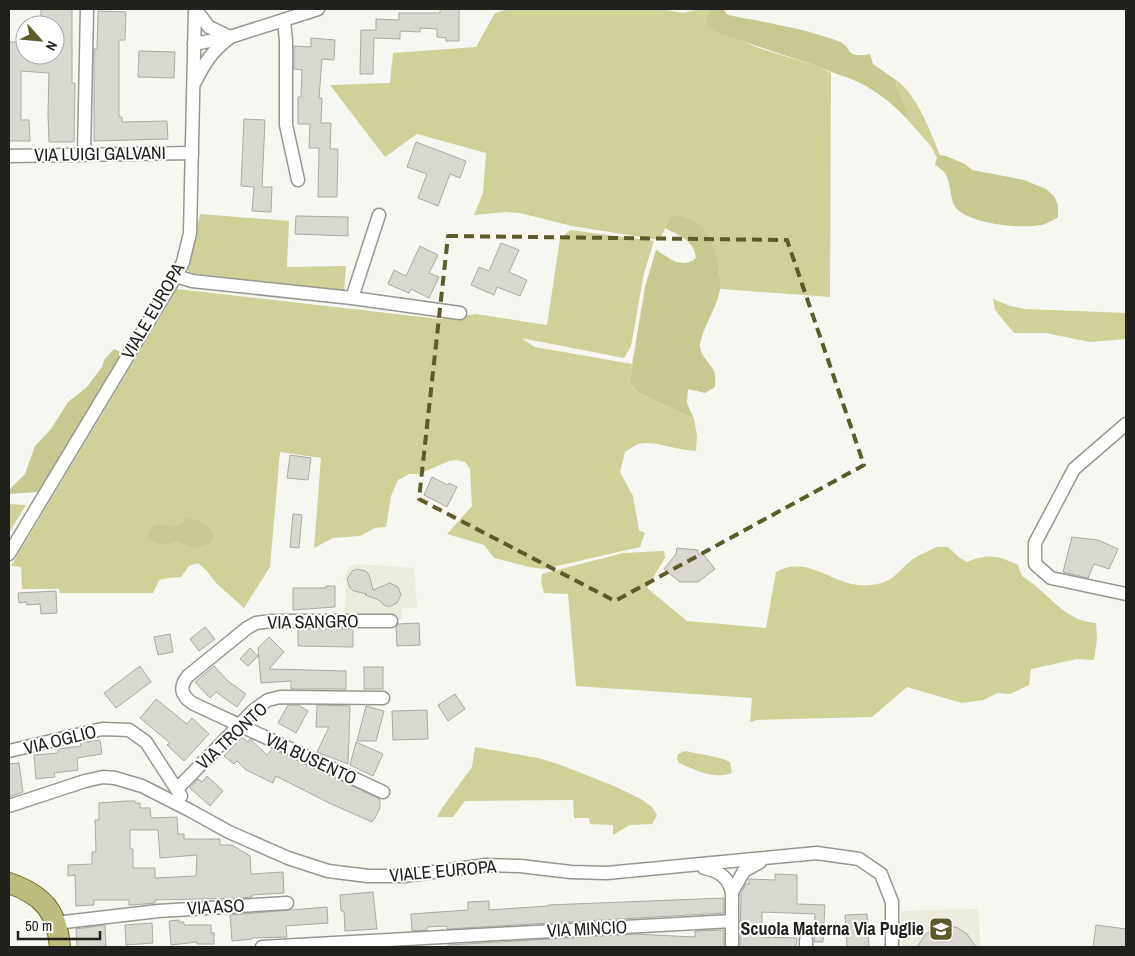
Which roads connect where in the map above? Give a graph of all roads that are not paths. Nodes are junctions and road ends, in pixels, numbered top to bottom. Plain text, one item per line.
1 (87, 9) edge
2 (195, 9) edge
3 (318, 9) edge
4 (284, 20) junction
5 (230, 37) junction
6 (194, 44) junction
7 (194, 85) junction
8 (192, 153) junction
9 (84, 154) junction
10 (9, 156) edge
11 (298, 180) dead end
12 (379, 215) dead end
13 (176, 276) junction
14 (352, 298) junction
15 (460, 313) dead end
16 (1126, 424) edge
17 (9, 554) edge
18 (1126, 594) edge
19 (391, 621) dead end
20 (383, 698) dead end
21 (238, 725) junction
22 (9, 752) edge
23 (161, 763) junction
24 (148, 789) junction
25 (177, 789) junction
26 (383, 792) dead end
27 (9, 806) edge
28 (191, 810) junction
29 (771, 858) junction
30 (692, 865) junction
31 (9, 883) edge
32 (732, 892) junction
33 (287, 903) dead end
34 (732, 922) junction
35 (56, 923) junction
36 (334, 945) edge
37 (60, 947) edge
38 (262, 947) edge
39 (732, 947) edge
40 (892, 947) edge

1 - 9 street
2 - 5 street
2 - 6 street, VIALE EUROPA
3 - 4 street
4 - 5 street
4 - 11 street
5 - 6 street
5 - 7 street
6 - 7 street, VIALE EUROPA
7 - 8 street, VIALE EUROPA
8 - 9 street, VIA LUIGI GALVANI
8 - 13 street, VIALE EUROPA
9 - 10 street, VIA LUIGI GALVANI
12 - 14 street
13 - 14 street
13 - 17 street, VIALE EUROPA
14 - 15 street
16 - 18 street
19 - 21 street, VIA SANGRO
20 - 21 street, VIA TRONTO
21 - 25 street, VIA TRONTO
21 - 26 street, VIA BUSENTO
22 - 23 street, VIA OGLIO
23 - 24 street
23 - 25 street, VIA OGLIO
24 - 27 street, VIALE EUROPA
24 - 28 street, VIALE EUROPA
25 - 28 street, VIA OGLIO
28 - 30 street, VIALE EUROPA
29 - 30 street, VIALE EUROPA
29 - 32 street
29 - 40 street, VIALE EUROPA
30 - 32 street
31 - 35 main road
32 - 34 street
33 - 35 street, VIA ASO
34 - 36 street, VIA MINCIO
34 - 39 street
35 - 37 main road
36 - 38 street, VIA MINCIO

